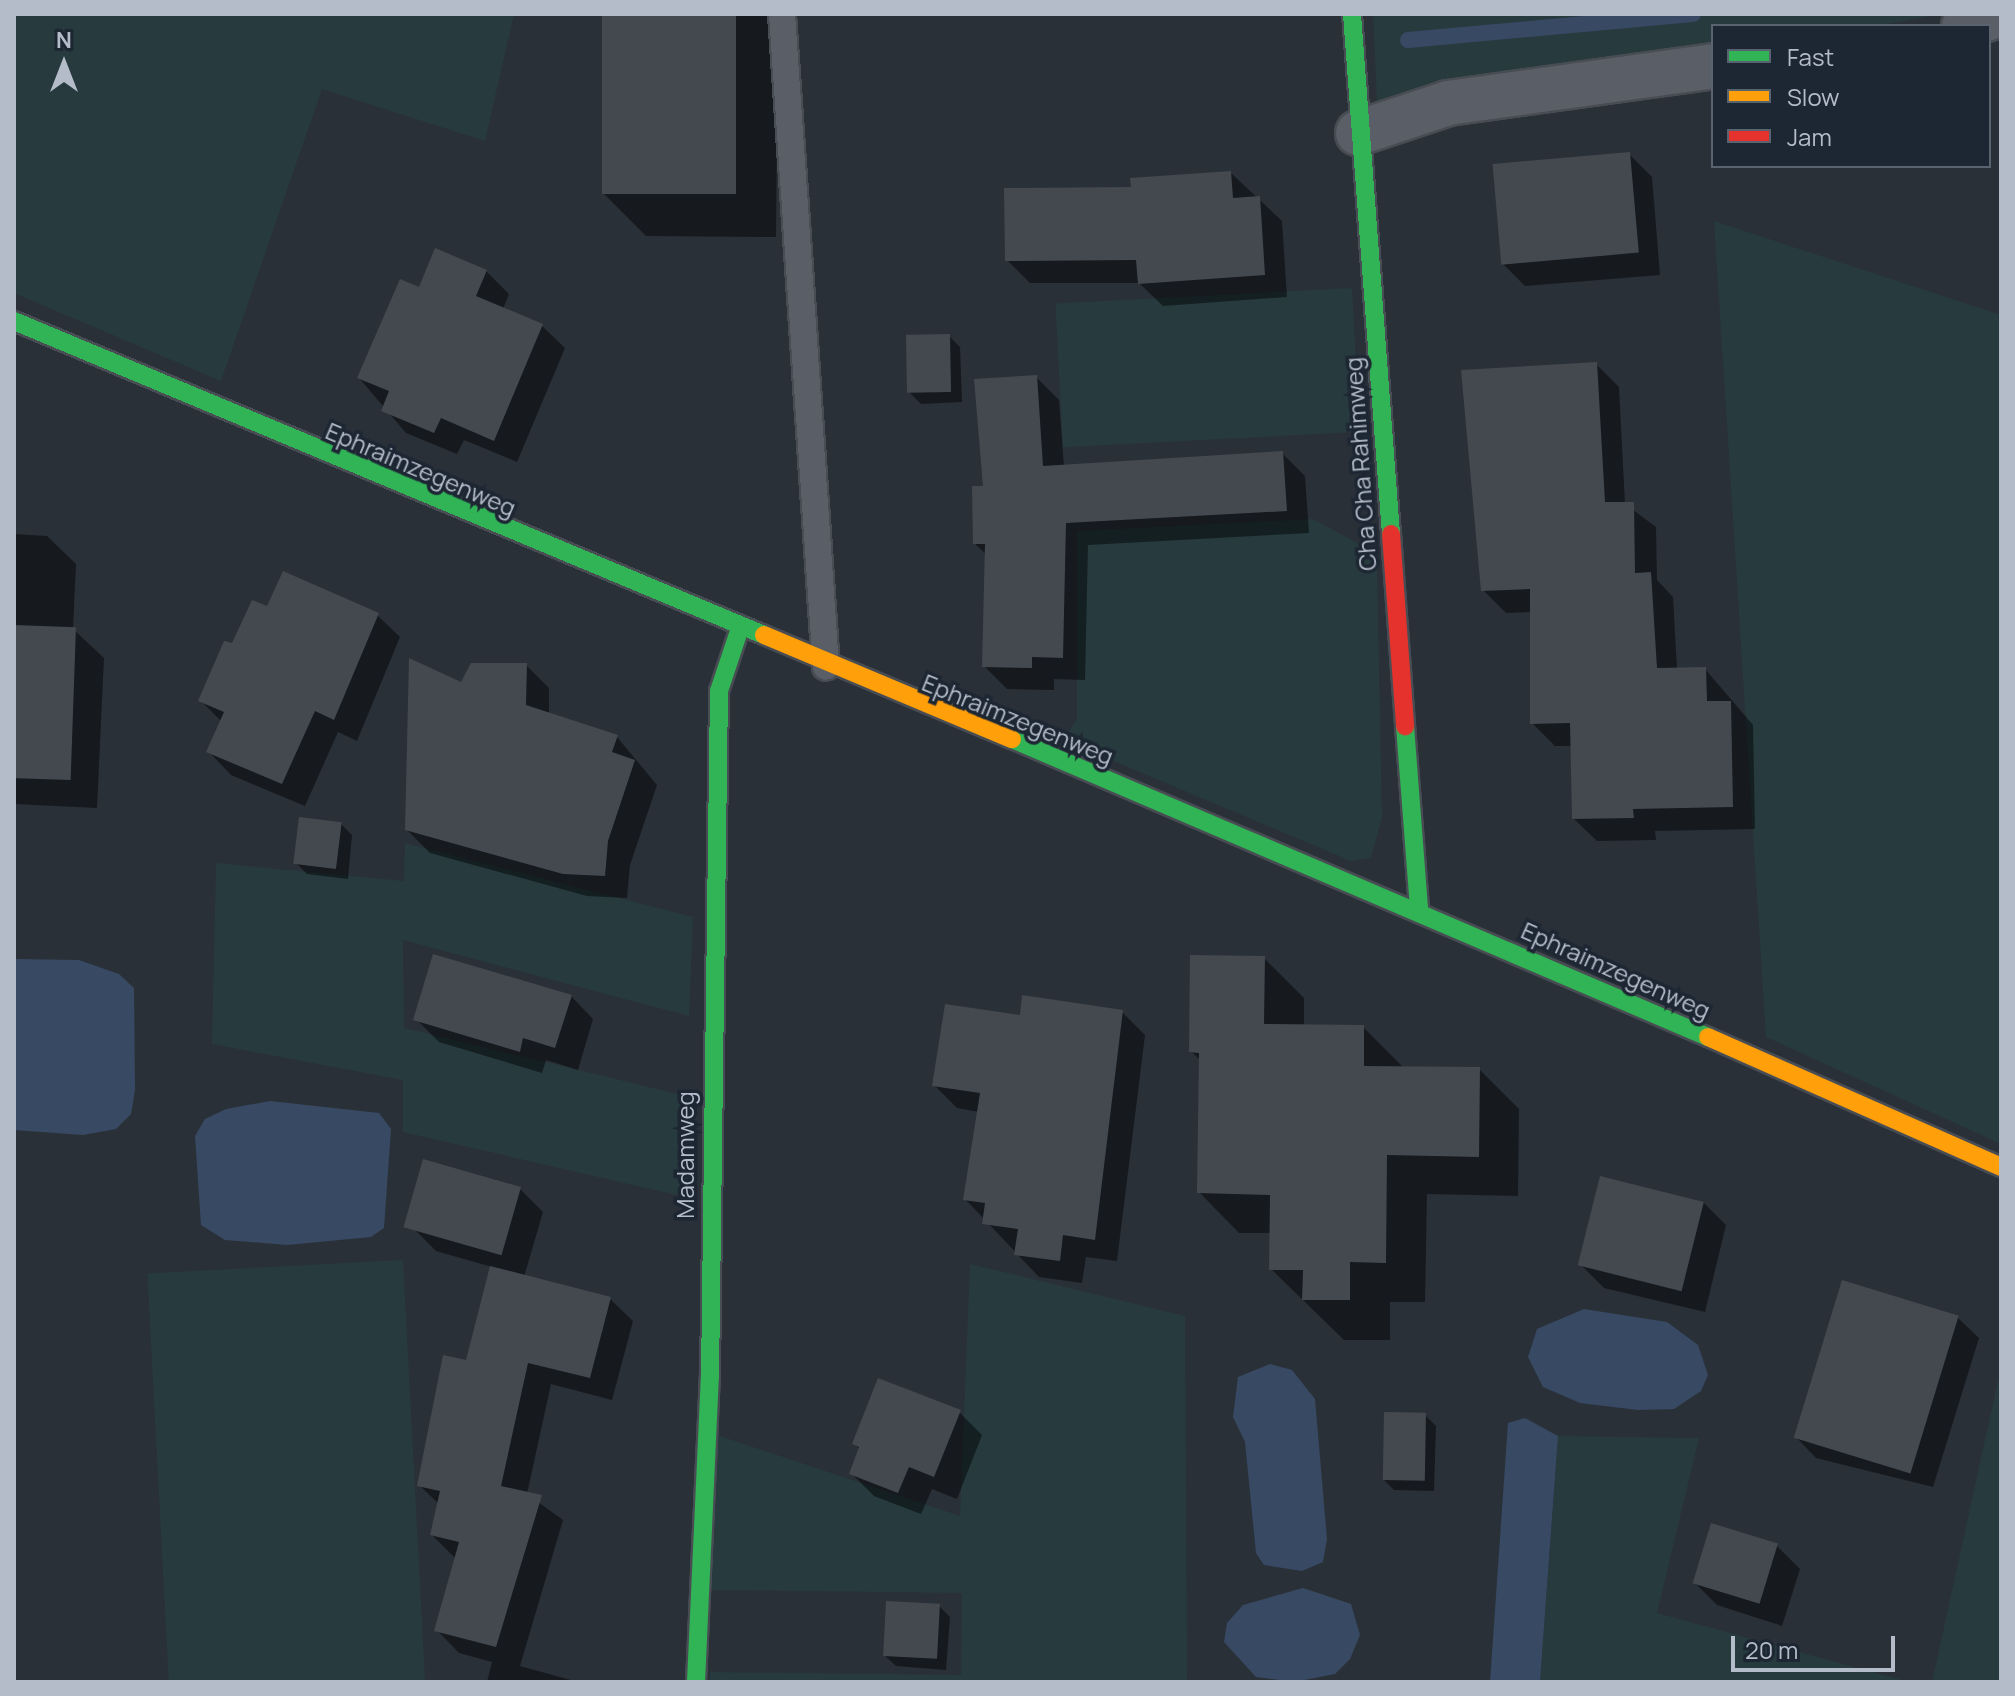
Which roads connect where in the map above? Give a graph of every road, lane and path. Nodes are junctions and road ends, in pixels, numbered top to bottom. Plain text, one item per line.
1 (782, 14) edge
2 (1352, 14) edge
3 (2001, 14) edge
4 (1970, 24) edge
5 (1711, 66) edge
6 (1358, 133) junction
7 (14, 321) edge
8 (739, 631) junction
9 (826, 667) junction
10 (1419, 909) junction
11 (2001, 1167) edge
12 (696, 1682) edge

1 - 9 lane
2 - 6 street, Cha Cha Rahimweg
3 - 4 street
5 - 6 street
6 - 10 street, Cha Cha Rahimweg
7 - 8 street, Ephraimzegenweg
8 - 9 street, Ephraimzegenweg
8 - 12 street, Madamweg
9 - 10 street, Ephraimzegenweg
10 - 11 street, Ephraimzegenweg

